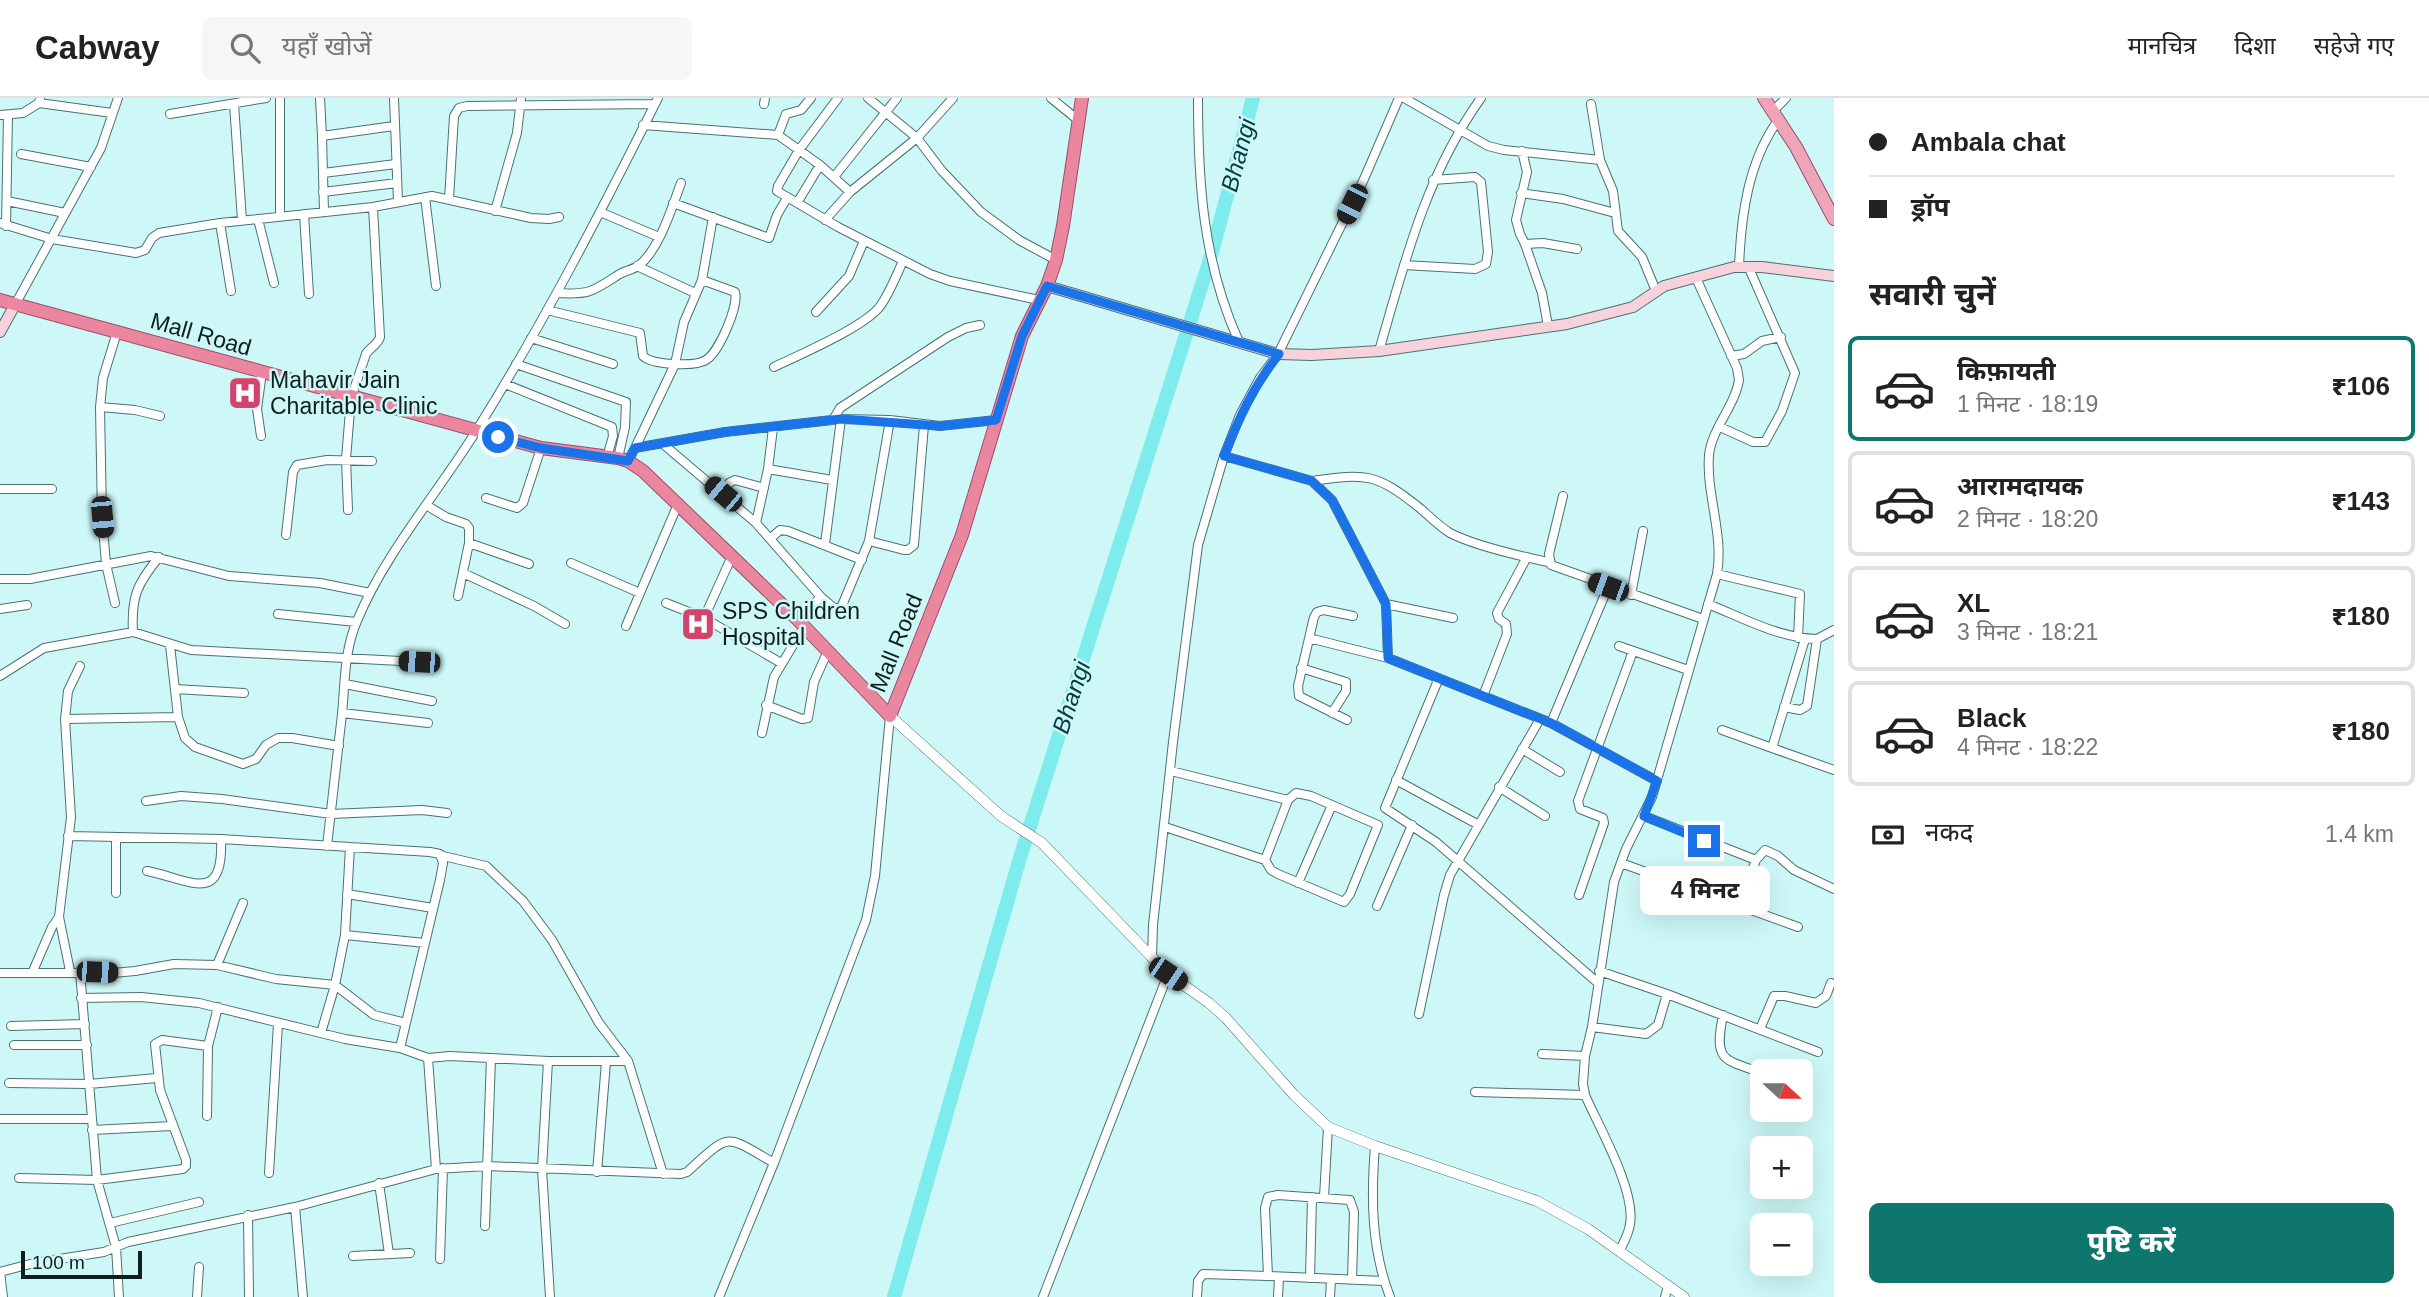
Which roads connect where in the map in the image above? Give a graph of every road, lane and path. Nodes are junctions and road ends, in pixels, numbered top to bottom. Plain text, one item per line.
1 (118, 98) edge
2 (266, 98) edge
3 (280, 98) edge
4 (320, 98) edge
5 (394, 98) edge
6 (811, 98) edge
7 (838, 98) edge
8 (868, 98) edge
9 (897, 98) edge
10 (953, 98) edge
11 (1051, 98) edge
12 (1082, 98) edge
13 (1198, 98) edge
14 (1399, 98) edge
15 (1404, 98) edge
16 (1481, 98) edge
17 (1764, 98) edge
18 (1786, 98) edge
19 (40, 101) edge
20 (520, 101) edge
21 (657, 101) edge
22 (234, 104) junction
23 (1591, 104) dead end
24 (887, 112) junction
25 (112, 113) junction
26 (170, 114) dead end
27 (4, 115) edge
28 (1776, 115) junction
29 (1077, 120) junction
30 (643, 125) junction
31 (394, 126) junction
32 (1458, 130) junction
33 (778, 135) junction
34 (322, 136) junction
35 (917, 138) junction
36 (799, 150) junction
37 (1522, 151) junction
38 (21, 154) dead end
39 (1600, 160) junction
40 (396, 164) junction
41 (820, 165) junction
42 (91, 167) junction
43 (323, 173) junction
44 (834, 177) junction
45 (1433, 180) junction
46 (397, 183) junction
47 (681, 183) dead end
48 (323, 192) junction
49 (850, 192) junction
50 (1521, 194) junction
51 (425, 197) junction
52 (787, 198) junction
53 (449, 199) junction
54 (7, 201) junction
55 (398, 201) junction
56 (673, 203) junction
57 (797, 203) junction
58 (373, 207) junction
59 (495, 211) junction
60 (65, 212) junction
61 (324, 212) junction
62 (600, 212) junction
63 (1615, 213) junction
64 (304, 214) junction
65 (280, 216) junction
66 (559, 217) dead end
67 (713, 217) junction
68 (258, 219) junction
69 (825, 219) junction
70 (1834, 219) edge
71 (242, 220) junction
72 (220, 223) junction
73 (3, 224) edge
74 (659, 237) junction
75 (52, 239) junction
76 (864, 241) junction
77 (1525, 244) junction
78 (1577, 249) dead end
79 (1056, 260) junction
80 (903, 261) junction
81 (1404, 265) junction
82 (637, 266) junction
83 (1743, 267) junction
84 (1834, 276) edge
85 (1696, 278) junction
86 (702, 279) junction
87 (274, 283) dead end
88 (436, 286) dead end
89 (1047, 286) junction
90 (231, 291) dead end
91 (1656, 291) junction
92 (557, 293) junction
93 (695, 293) junction
94 (309, 294) dead end
95 (0, 300) edge
96 (1039, 300) junction
97 (16, 303) junction
98 (547, 310) junction
99 (816, 312) dead end
100 (980, 325) dead end
101 (1548, 326) junction
102 (0, 332) edge
103 (117, 332) junction
104 (1781, 337) junction
105 (531, 338) junction
106 (1239, 342) junction
107 (1379, 351) junction
108 (1279, 354) junction
109 (1731, 356) junction
110 (516, 364) junction
111 (613, 364) dead end
112 (675, 364) junction
113 (774, 367) dead end
114 (262, 372) junction
115 (505, 384) junction
116 (351, 398) junction
117 (100, 407) junction
118 (160, 416) dead end
119 (837, 419) junction
120 (996, 420) junction
121 (890, 421) junction
122 (924, 425) junction
123 (1720, 427) junction
124 (773, 428) junction
125 (477, 431) junction
126 (261, 436) dead end
127 (663, 444) junction
128 (541, 448) junction
129 (635, 448) junction
130 (1224, 456) junction
131 (345, 459) junction
132 (618, 459) junction
133 (372, 461) dead end
134 (768, 469) junction
135 (832, 480) junction
136 (1312, 481) junction
137 (764, 488) junction
138 (0, 489) edge
139 (52, 489) dead end
140 (723, 494) junction
141 (1563, 496) dead end
142 (486, 498) dead end
143 (678, 504) junction
144 (426, 505) junction
145 (348, 510) dead end
146 (756, 523) junction
147 (1643, 531) dead end
148 (286, 535) dead end
149 (771, 538) junction
150 (869, 541) junction
151 (469, 543) junction
152 (825, 544) junction
153 (732, 555) junction
154 (159, 557) junction
155 (1527, 557) junction
156 (862, 560) junction
157 (1548, 562) junction
158 (106, 564) junction
159 (529, 564) dead end
160 (571, 564) dead end
161 (463, 573) junction
162 (1717, 574) junction
163 (0, 579) edge
164 (1608, 587) junction
165 (370, 593) junction
166 (640, 593) junction
167 (1631, 595) junction
168 (458, 596) dead end
169 (821, 597) junction
170 (115, 603) dead end
171 (666, 604) dead end
172 (1386, 604) junction
173 (1708, 604) junction
174 (27, 605) dead end
175 (0, 609) edge
176 (278, 614) dead end
177 (1353, 616) dead end
178 (705, 618) junction
179 (1453, 618) dead end
180 (1703, 619) junction
181 (356, 622) junction
182 (800, 623) junction
183 (565, 624) dead end
184 (626, 626) dead end
185 (1834, 629) edge
186 (133, 632) junction
187 (1309, 638) junction
188 (1801, 638) junction
189 (1817, 639) junction
190 (170, 645) junction
191 (1619, 646) dead end
192 (1633, 651) junction
193 (827, 653) junction
194 (346, 658) junction
195 (1388, 658) junction
196 (419, 662) dead end
197 (781, 663) junction
198 (80, 666) dead end
199 (1301, 668) junction
200 (1688, 670) junction
201 (0, 675) edge
202 (1439, 678) junction
203 (345, 684) junction
204 (175, 689) junction
205 (244, 693) dead end
206 (1483, 696) junction
207 (432, 701) dead end
208 (766, 705) junction
209 (1784, 707) junction
210 (342, 713) junction
211 (1332, 713) junction
212 (890, 716) junction
213 (178, 717) junction
214 (65, 719) junction
215 (1540, 719) junction
216 (1347, 720) dead end
217 (428, 723) dead end
218 (1551, 723) junction
219 (1723, 730) dead end
220 (762, 733) dead end
221 (338, 746) junction
222 (1597, 747) junction
223 (1772, 748) junction
224 (1522, 749) junction
225 (1834, 770) edge
226 (1171, 771) junction
227 (1560, 772) dead end
228 (1396, 780) junction
229 (1657, 781) junction
230 (1499, 787) junction
231 (1287, 800) junction
232 (146, 801) dead end
233 (1332, 805) junction
234 (1385, 808) junction
235 (447, 813) dead end
236 (331, 814) junction
237 (1545, 816) dead end
238 (1644, 816) junction
239 (1477, 824) junction
240 (1378, 825) junction
241 (1412, 825) junction
242 (1165, 827) junction
243 (68, 836) junction
244 (116, 838) junction
245 (221, 839) junction
246 (327, 846) junction
247 (349, 847) junction
248 (443, 856) junction
249 (1265, 860) junction
250 (1457, 860) junction
251 (1756, 860) junction
252 (1621, 863) junction
253 (147, 871) dead end
254 (1298, 883) junction
255 (1834, 889) edge
256 (116, 893) dead end
257 (347, 894) junction
258 (1579, 895) dead end
259 (243, 903) dead end
260 (1739, 905) junction
261 (1377, 906) dead end
262 (433, 908) junction
263 (59, 917) junction
264 (1798, 927) dead end
265 (345, 936) junction
266 (425, 943) junction
267 (1152, 958) junction
268 (217, 965) junction
269 (33, 971) junction
270 (70, 971) junction
271 (80, 971) junction
272 (1599, 971) junction
273 (0, 973) edge
274 (1168, 974) junction
275 (1598, 983) junction
276 (1831, 983) dead end
277 (335, 985) junction
278 (1667, 994) junction
279 (81, 998) junction
280 (218, 1007) junction
281 (1419, 1014) dead end
282 (1723, 1015) junction
283 (406, 1023) junction
284 (85, 1024) junction
285 (278, 1024) junction
286 (11, 1026) dead end
287 (1592, 1027) junction
288 (1760, 1029) junction
289 (321, 1033) junction
290 (14, 1045) dead end
291 (88, 1045) junction
292 (208, 1046) junction
293 (400, 1048) junction
294 (1818, 1052) dead end
295 (1542, 1054) dead end
296 (1585, 1056) junction
297 (428, 1058) junction
298 (491, 1058) junction
299 (548, 1061) junction
300 (628, 1061) junction
301 (606, 1062) junction
302 (1750, 1069) edge
303 (158, 1078) junction
304 (9, 1083) dead end
305 (89, 1084) junction
306 (1475, 1092) dead end
307 (1585, 1095) junction
308 (207, 1116) dead end
309 (0, 1119) edge
310 (92, 1119) junction
311 (172, 1126) junction
312 (1328, 1127) junction
313 (92, 1130) junction
314 (1375, 1146) junction
315 (774, 1163) junction
316 (487, 1166) junction
317 (439, 1168) junction
318 (542, 1170) junction
319 (597, 1171) junction
320 (269, 1173) dead end
321 (663, 1174) junction
322 (19, 1178) dead end
323 (97, 1180) junction
324 (379, 1183) junction
325 (1312, 1197) junction
326 (1324, 1197) junction
327 (199, 1202) dead end
328 (295, 1207) junction
329 (248, 1215) junction
330 (110, 1223) junction
331 (485, 1226) dead end
332 (116, 1247) junction
333 (1620, 1250) junction
334 (410, 1253) dead end
335 (389, 1254) junction
336 (353, 1256) dead end
337 (440, 1259) dead end
338 (199, 1267) dead end
339 (0, 1272) edge
340 (1268, 1276) junction
341 (1279, 1277) junction
342 (1310, 1278) junction
343 (1331, 1280) junction
344 (1352, 1280) junction
345 (1383, 1281) junction
346 (1668, 1286) junction
347 (3, 1297) edge
348 (119, 1297) edge
349 (197, 1297) edge
350 (249, 1297) edge
351 (303, 1297) edge
352 (550, 1297) edge
353 (719, 1297) edge
354 (1043, 1297) edge
355 (1197, 1297) edge
356 (1278, 1297) edge
357 (1330, 1297) edge
358 (1390, 1297) edge
359 (1665, 1297) edge
360 (1684, 1297) edge

1 - 25 street
2 - 22 street
3 - 65 street
4 - 34 street
5 - 31 street
6 - 33 street
7 - 36 street
8 - 24 street
9 - 24 street
10 - 35 street
11 - 29 street
12 - 29 highway, Mall Road
13 - 106 street
14 - 108 street
15 - 32 street
16 - 32 street
17 - 28 main road
18 - 28 street
19 - 25 street
19 - 27 street
20 - 21 street
20 - 53 street
20 - 59 street
21 - 30 street
22 - 26 street
22 - 71 street
23 - 39 street
24 - 35 street
24 - 44 street
25 - 42 street
27 - 54 street
28 - 70 main road
28 - 83 street
29 - 79 highway, Mall Road
30 - 33 street
30 - 62 street
31 - 34 street
31 - 40 street
32 - 37 street
32 - 45 street
33 - 36 street
34 - 43 street
35 - 49 street
35 - 79 street
36 - 41 street
36 - 52 street
37 - 39 street
37 - 50 street
38 - 42 street
39 - 63 street
40 - 43 street
40 - 46 street
41 - 44 street
41 - 57 street
42 - 60 street
43 - 48 street
44 - 49 street
45 - 81 street
45 - 81 street
46 - 48 street
46 - 55 street
47 - 56 street
48 - 61 street
49 - 69 street
50 - 63 street
50 - 77 street
51 - 53 street
51 - 55 street
51 - 88 street
52 - 57 street
52 - 67 street
53 - 59 street
54 - 60 street
54 - 73 street
55 - 58 street
56 - 67 street
56 - 74 street
57 - 69 street
58 - 61 street
58 - 116 street
59 - 66 street
60 - 75 street
61 - 64 street
62 - 74 street
62 - 92 street
63 - 91 street
64 - 65 street
64 - 94 street
65 - 68 street
67 - 86 street
68 - 71 street
68 - 87 street
69 - 76 street
71 - 72 street
72 - 75 street
72 - 90 street
73 - 75 street
74 - 82 street
75 - 97 street
76 - 80 street
76 - 99 street
77 - 78 street
77 - 101 street
79 - 89 highway, Mall Road
80 - 96 street
80 - 113 street
81 - 107 street
82 - 92 street
82 - 93 street
83 - 84 main road
83 - 85 main road
83 - 104 street
85 - 91 main road
85 - 109 street
86 - 93 street
86 - 112 street
89 - 96 highway, Mall Road
89 - 106 main road
91 - 101 main road
92 - 98 street
93 - 112 street
95 - 97 highway, Mall Road
96 - 120 highway, Mall Road
97 - 102 main road
97 - 103 highway, Mall Road
98 - 105 street
98 - 112 street
100 - 119 street
101 - 107 main road
103 - 114 highway, Mall Road
103 - 117 street
104 - 109 street
104 - 123 street
105 - 110 street
105 - 111 street
106 - 108 main road
107 - 108 main road
108 - 130 street
109 - 123 street
110 - 115 street
110 - 132 street
112 - 129 street
114 - 116 highway, Mall Road
114 - 126 street
115 - 125 street
115 - 132 street
116 - 125 highway, Mall Road
116 - 131 street
117 - 118 street
117 - 158 street
119 - 121 street
119 - 124 street
119 - 135 street
120 - 122 street
120 - 212 highway, Mall Road
121 - 122 street
121 - 150 street
122 - 150 street
123 - 162 street
124 - 127 street
124 - 134 street
125 - 128 highway, Mall Road
125 - 144 street
127 - 129 street
127 - 140 street
128 - 132 highway, Mall Road
128 - 142 street
129 - 132 street
130 - 136 street
130 - 226 street
131 - 133 street
131 - 145 street
131 - 148 street
132 - 143 highway, Mall Road
134 - 135 street
134 - 137 street
135 - 152 street
136 - 155 street
136 - 172 street
137 - 140 street
137 - 146 street
138 - 139 street
140 - 146 street
141 - 157 street
143 - 153 highway, Mall Road
143 - 166 street
144 - 151 street
144 - 165 street
146 - 149 street
147 - 167 street
149 - 152 street
149 - 169 street
150 - 156 street
151 - 159 street
151 - 161 street
152 - 156 street
153 - 178 street
153 - 182 highway, Mall Road
154 - 158 street
154 - 165 street
154 - 186 street
155 - 157 street
155 - 206 street
156 - 169 street
157 - 164 street
158 - 163 street
158 - 170 street
160 - 166 street
161 - 168 street
161 - 183 street
162 - 173 street
162 - 188 street
164 - 167 street
164 - 218 street
165 - 181 street
166 - 184 street
167 - 180 street
169 - 182 street
171 - 178 street
172 - 179 street
172 - 195 street
173 - 180 street
173 - 188 street
174 - 175 street
176 - 181 street
177 - 187 street
178 - 197 street
180 - 200 street
181 - 194 street
182 - 193 highway, Mall Road
182 - 197 street
185 - 189 street
186 - 190 street
186 - 201 street
187 - 195 street
187 - 199 street
188 - 189 street
188 - 209 street
189 - 209 street
190 - 194 street
190 - 204 street
191 - 192 street
192 - 200 street
192 - 222 street
193 - 208 street
193 - 212 highway, Mall Road
194 - 196 street
194 - 203 street
195 - 202 street
197 - 208 street
198 - 214 street
199 - 211 street
199 - 211 street
200 - 229 street
202 - 206 street
202 - 228 street
203 - 207 street
203 - 210 street
204 - 205 street
204 - 213 street
206 - 215 street
208 - 220 street
209 - 223 street
210 - 217 street
210 - 221 street
211 - 216 street
212 - 267 street
212 - 315 street
213 - 214 street
213 - 221 street
214 - 243 street
215 - 218 street
215 - 224 street
218 - 222 street
219 - 223 street
221 - 236 street
222 - 229 street
222 - 258 street
223 - 225 street
224 - 227 street
224 - 230 street
226 - 231 street
226 - 242 street
228 - 234 street
228 - 239 street
229 - 238 street
230 - 237 street
230 - 239 street
231 - 233 street
231 - 249 street
232 - 236 street
233 - 240 street
233 - 254 street
234 - 240 street
234 - 241 street
235 - 236 street
236 - 246 street
238 - 251 street
238 - 252 street
239 - 250 street
240 - 254 street
241 - 250 street
241 - 261 street
242 - 249 street
242 - 267 street
243 - 244 street
243 - 263 street
244 - 245 street
244 - 256 street
245 - 246 street
245 - 253 street
246 - 247 street
247 - 248 street
247 - 257 street
248 - 262 street
248 - 300 street
249 - 254 street
250 - 275 street
250 - 281 street
251 - 255 street
251 - 260 street
252 - 260 street
252 - 272 street
257 - 262 street
257 - 265 street
259 - 268 street
260 - 264 street
262 - 266 street
263 - 269 street
263 - 270 street
265 - 266 street
265 - 277 street
266 - 283 street
267 - 274 street
268 - 271 street
268 - 277 street
269 - 270 street
269 - 273 street
270 - 271 street
271 - 279 street
272 - 275 street
272 - 278 street
274 - 312 street
274 - 354 street
275 - 287 street
276 - 288 street
277 - 283 street
277 - 289 street
278 - 282 street
278 - 287 street
279 - 280 street
279 - 284 street
280 - 285 street
280 - 292 street
282 - 288 street
282 - 302 street
283 - 293 street
284 - 286 street
284 - 291 street
285 - 289 street
285 - 320 street
287 - 296 street
288 - 294 street
289 - 293 street
290 - 291 street
291 - 305 street
292 - 303 street
292 - 308 street
293 - 297 street
295 - 296 street
296 - 307 street
297 - 298 street
297 - 317 street
298 - 299 street
298 - 316 street
299 - 301 street
299 - 318 street
300 - 301 street
300 - 321 street
301 - 319 street
303 - 305 street
303 - 311 street
304 - 305 street
305 - 310 street
306 - 307 street
307 - 333 street
309 - 310 street
310 - 313 street
311 - 313 street
311 - 323 street
312 - 314 street
312 - 326 street
313 - 323 street
314 - 333 street
314 - 345 street
315 - 321 street
315 - 353 street
316 - 317 street
316 - 318 street
316 - 331 street
317 - 324 street
317 - 337 street
318 - 319 street
318 - 352 street
319 - 321 street
322 - 323 street
323 - 330 street
324 - 328 street
324 - 335 street
325 - 326 street
325 - 340 street
325 - 342 street
326 - 344 street
327 - 330 street
328 - 329 street
328 - 351 street
329 - 332 street
329 - 350 street
330 - 332 street
332 - 339 street
332 - 348 street
333 - 346 street
334 - 335 street
335 - 336 street
338 - 349 street
339 - 347 street
340 - 341 street
340 - 355 street
341 - 342 street
341 - 356 street
342 - 343 street
343 - 344 street
343 - 357 street
344 - 345 street
345 - 358 street
346 - 359 street
346 - 360 street

